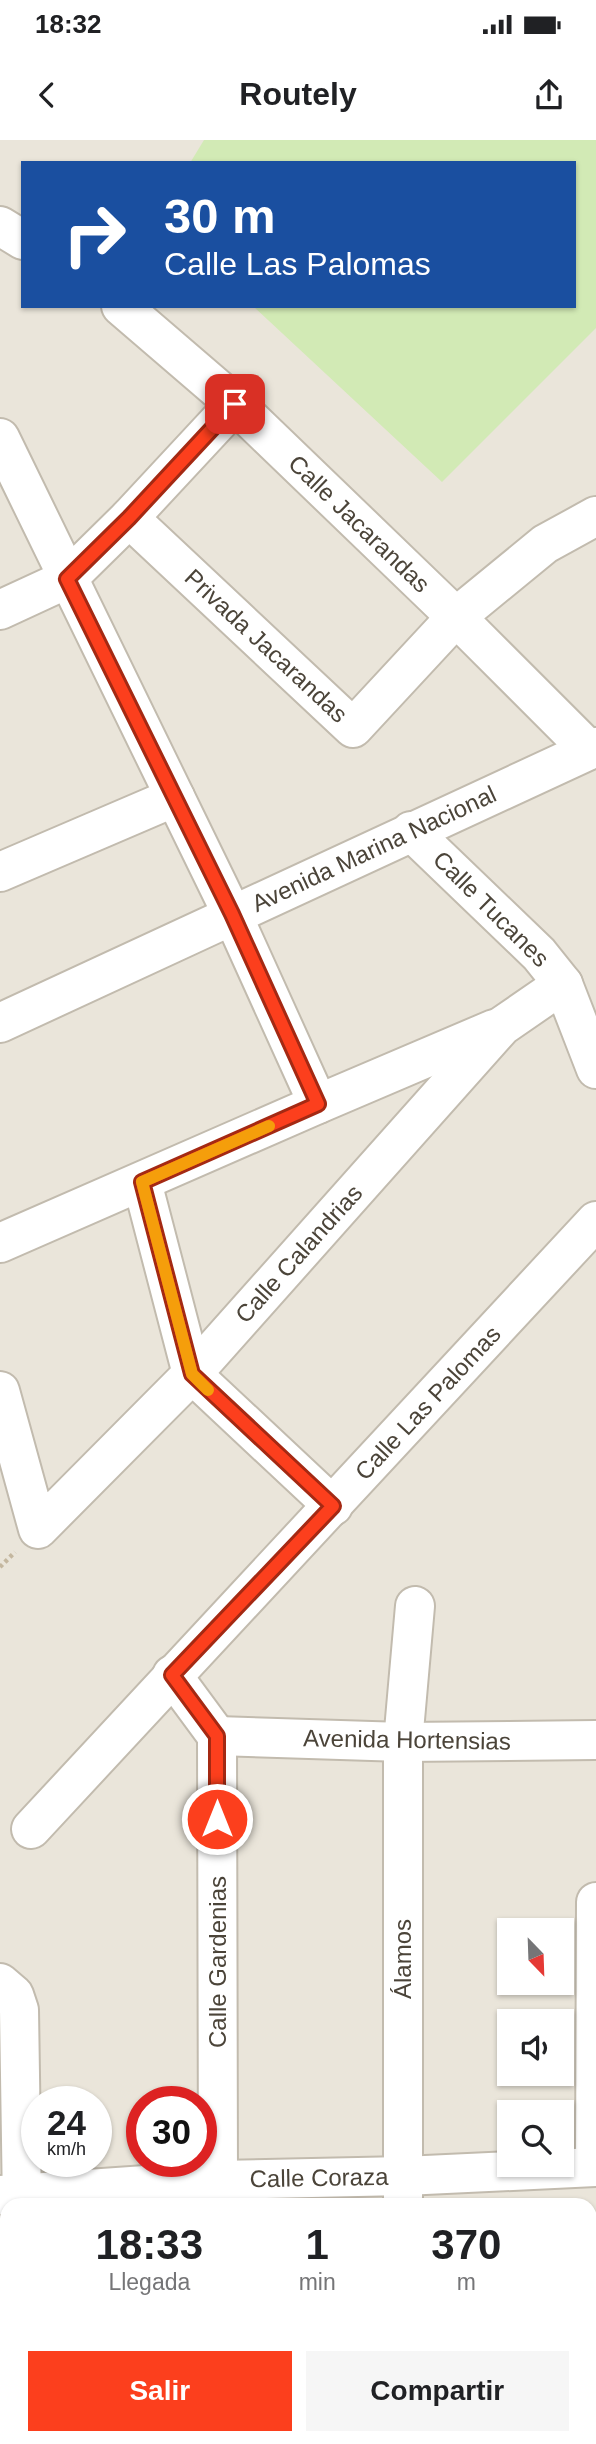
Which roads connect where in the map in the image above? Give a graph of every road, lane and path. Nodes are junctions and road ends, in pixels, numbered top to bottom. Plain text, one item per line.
1 (0, 226) edge
2 (21, 239) edge
3 (123, 308) edge
4 (235, 404) junction
5 (0, 438) edge
6 (596, 516) edge
7 (129, 518) junction
8 (67, 579) junction
9 (0, 610) edge
10 (456, 617) junction
11 (592, 749) edge
12 (175, 797) junction
13 (411, 831) junction
14 (0, 872) edge
15 (232, 914) junction
16 (563, 984) junction
17 (0, 1023) edge
18 (502, 1026) junction
19 (596, 1069) edge
20 (318, 1104) junction
21 (142, 1182) junction
22 (596, 1221) edge
23 (0, 1243) edge
24 (192, 1374) junction
25 (0, 1391) edge
26 (333, 1506) junction
27 (415, 1606) dead end
28 (172, 1675) junction
29 (217, 1736) junction
30 (596, 1740) edge
31 (403, 1742) junction
32 (31, 1829) dead end
33 (596, 1902) edge
34 (0, 1983) edge
35 (595, 2167) edge
36 (218, 2180) junction
37 (403, 2191) edge
38 (15, 2198) edge

1 - 2 street
3 - 4 street, Calle Jacarandas
4 - 7 street
4 - 10 street, Calle Jacarandas
5 - 8 street
6 - 10 street
7 - 8 street
7 - 10 street, Privada Jacarandas
8 - 9 street
8 - 12 street
10 - 11 street, Calle Jacarandas
11 - 13 street, Avenida Marina Nacional
12 - 14 street
12 - 15 street
13 - 15 street, Avenida Marina Nacional
13 - 16 street, Calle Tucanes
15 - 17 street, Avenida Marina Nacional
15 - 20 street
16 - 18 street, Calle Calandrias
16 - 19 street, Calle Tucanes
18 - 20 street
18 - 24 street, Calle Calandrias
20 - 21 street
21 - 23 street
21 - 24 street
22 - 26 street, Calle Las Palomas
24 - 25 street, Calle Calandrias
24 - 26 street
26 - 28 street, Calle Las Palomas
27 - 31 street, Álamos
28 - 29 street
28 - 32 street, Calle Las Palomas
29 - 31 street, Avenida Hortensias
29 - 36 street, Calle Gardenias
30 - 31 street, Avenida Hortensias
31 - 37 street, Álamos
33 - 35 street
34 - 38 street
35 - 37 street, Calle Coraza
36 - 37 street, Calle Coraza
36 - 38 street, Calle Coraza

